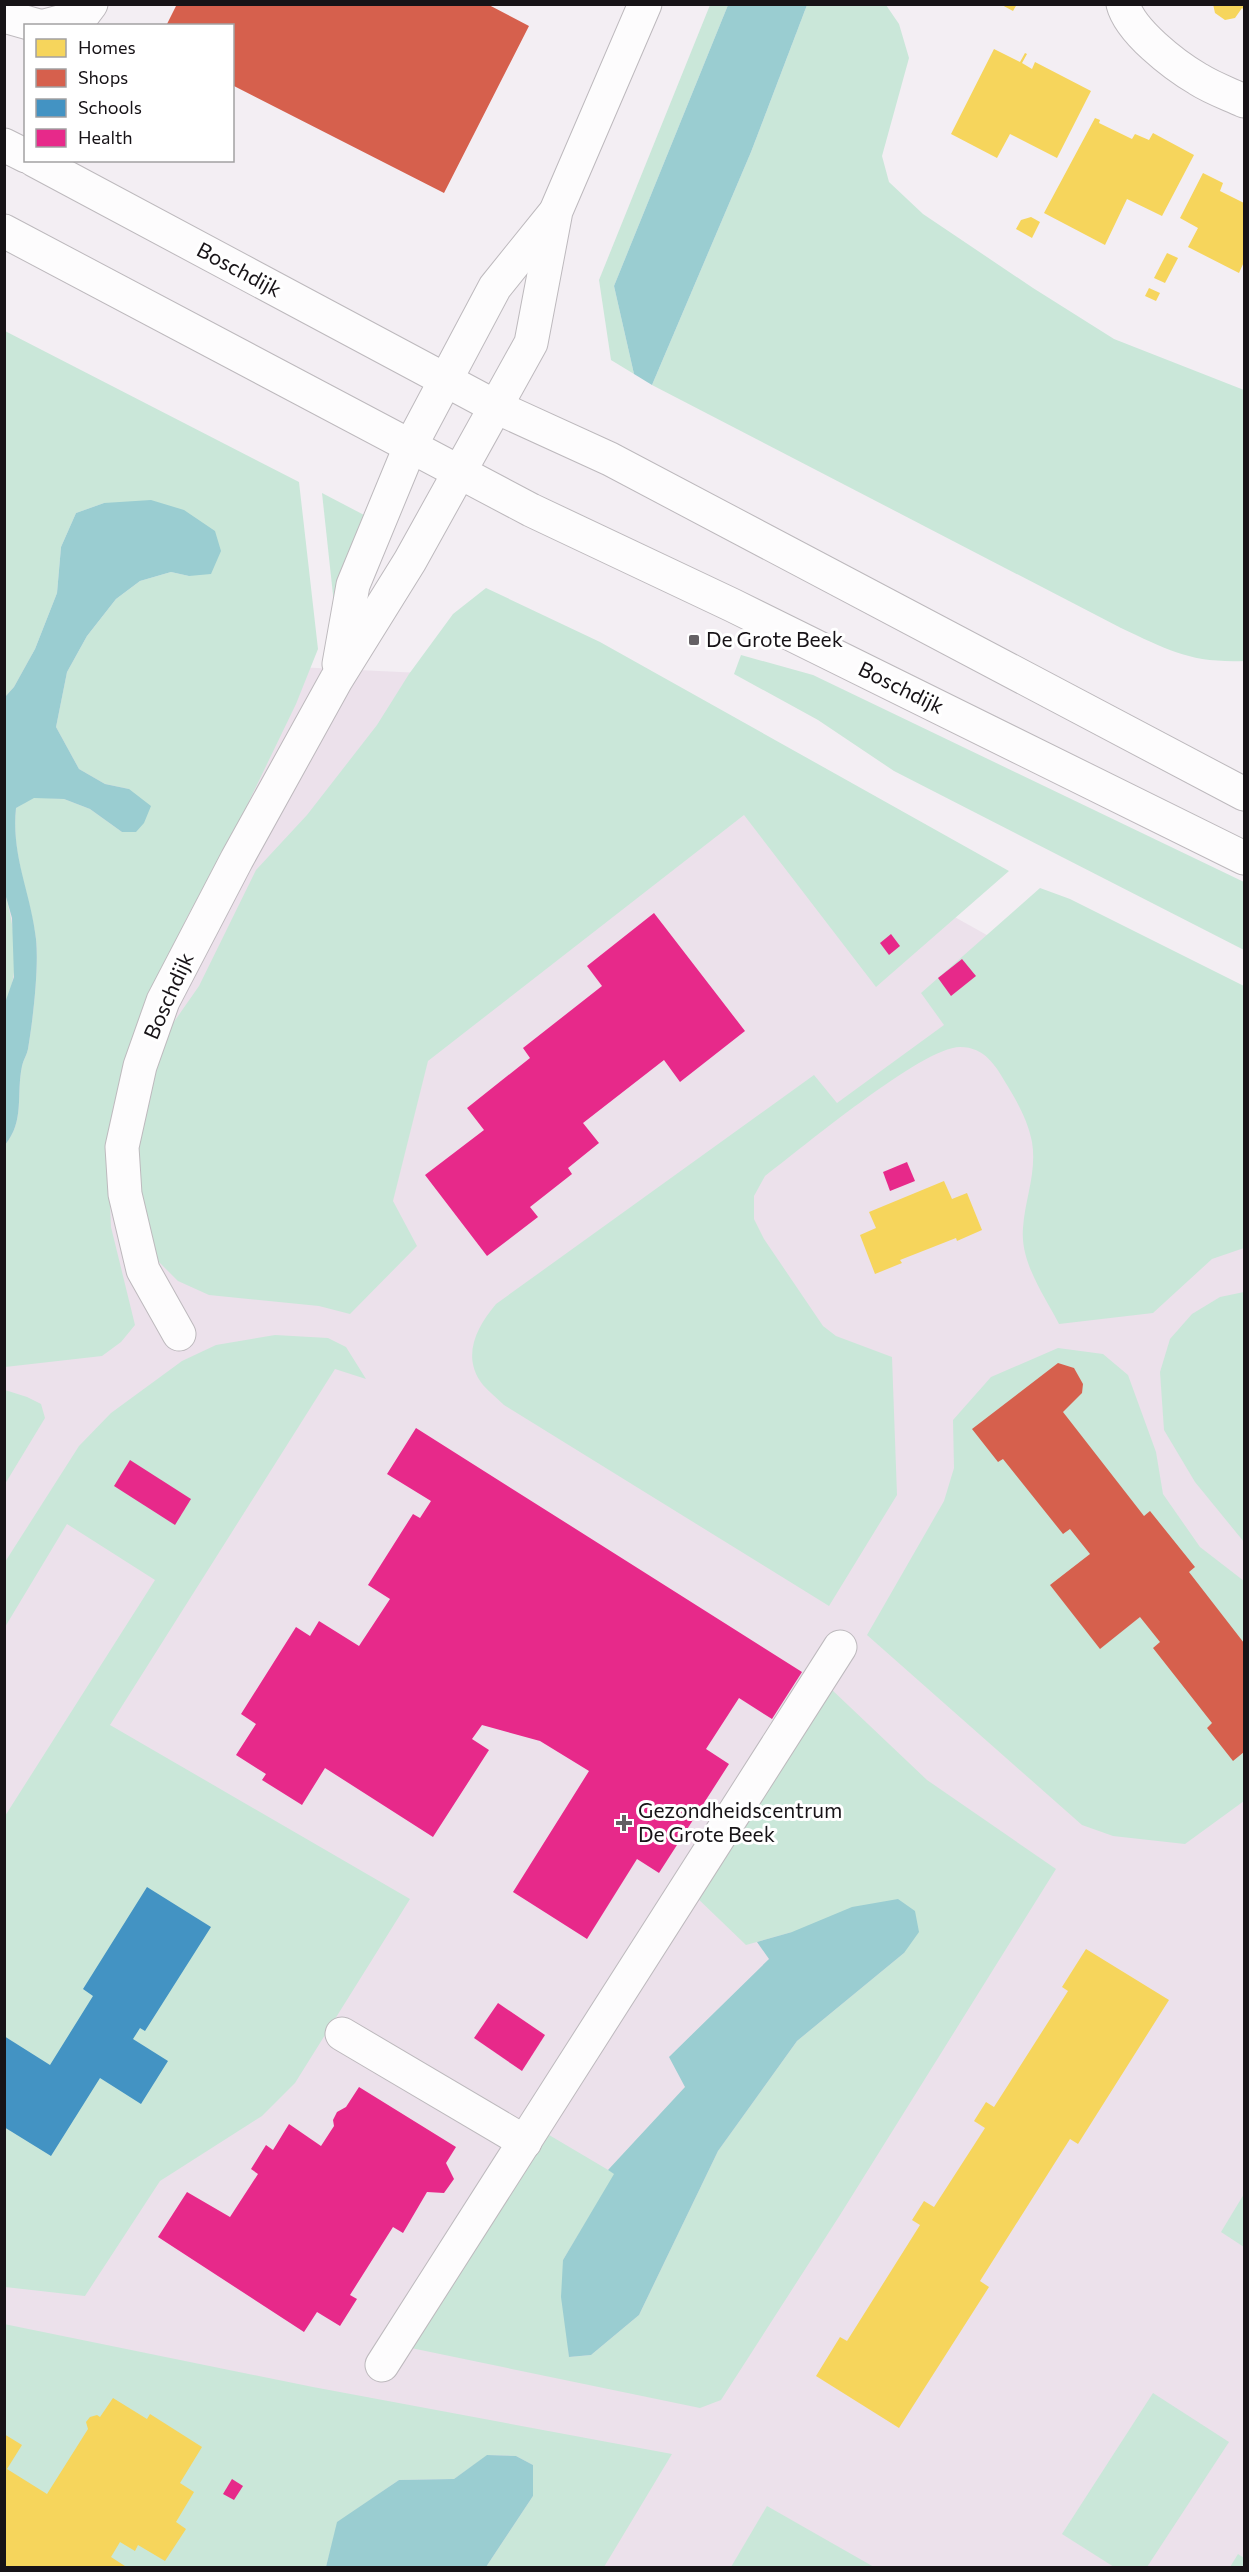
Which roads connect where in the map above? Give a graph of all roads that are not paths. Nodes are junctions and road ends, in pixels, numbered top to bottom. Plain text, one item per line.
1 (92, 4) edge
2 (645, 4) edge
3 (1123, 4) edge
4 (4, 16) edge
5 (32, 24) edge
6 (52, 24) edge
7 (1245, 101) edge
8 (4, 145) edge
9 (24, 155) edge
10 (38, 162) edge
11 (556, 211) junction
12 (4, 231) edge
13 (445, 379) junction
14 (496, 407) junction
15 (410, 447) junction
16 (459, 473) junction
17 (336, 680) junction
18 (1245, 794) edge
19 (1245, 858) edge
20 (179, 1334) dead end
21 (840, 1647) dead end
22 (342, 2034) dead end
23 (525, 2142) junction
24 (382, 2365) dead end

1 - 6 street
2 - 11 street, Boschdijk
3 - 7 street
4 - 5 street
8 - 9 street
10 - 13 street, Boschdijk
11 - 13 street, Boschdijk
11 - 14 street, Boschdijk
12 - 15 street, Boschdijk
13 - 14 street, Boschdijk
13 - 15 street, Boschdijk
14 - 16 street, Boschdijk
14 - 18 street, Boschdijk
15 - 16 street, Boschdijk
15 - 17 street, Boschdijk
16 - 17 street, Boschdijk
16 - 19 street, Boschdijk
17 - 20 street, Boschdijk
21 - 23 street
22 - 23 street
23 - 24 street

